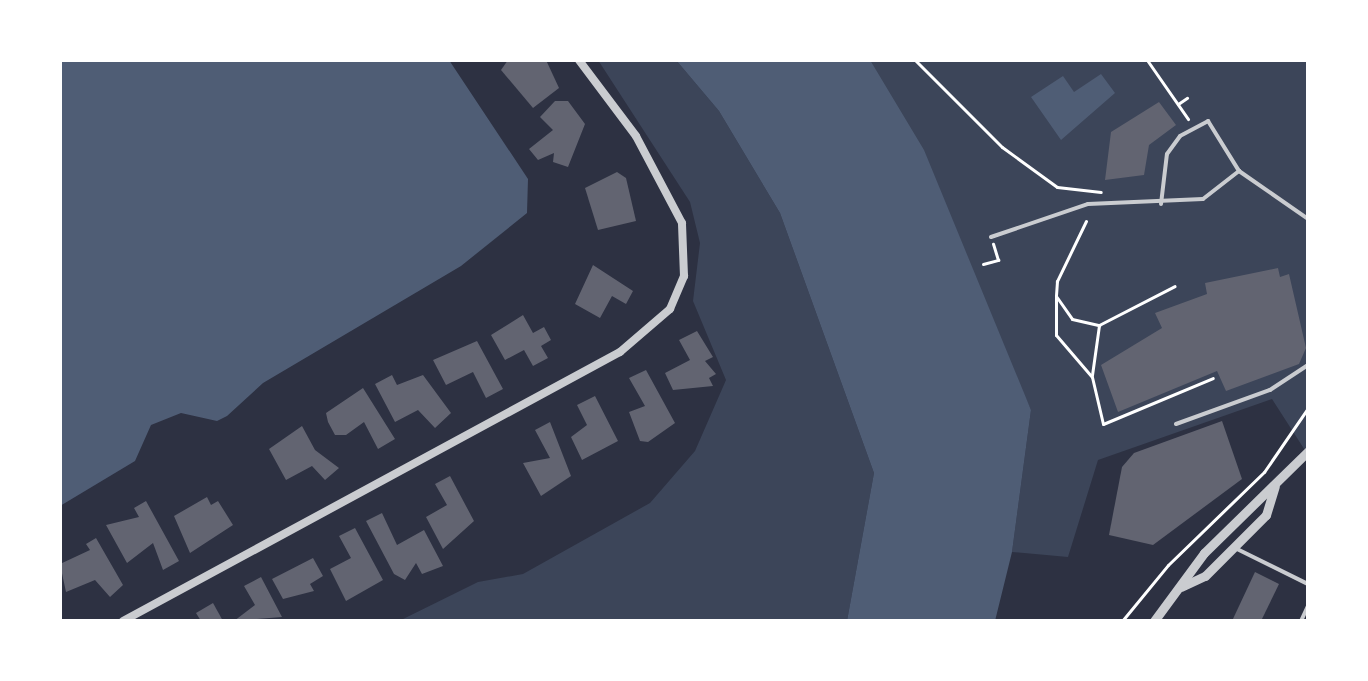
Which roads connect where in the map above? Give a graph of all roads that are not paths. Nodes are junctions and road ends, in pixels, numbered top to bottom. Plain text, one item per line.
1 (579, 60) edge
2 (1239, 171) junction
3 (1161, 204) junction
4 (1308, 219) edge
5 (991, 237) road end
6 (1308, 365) edge
7 (1176, 424) dead end
8 (1307, 454) edge
9 (1275, 486) junction
10 (1233, 546) junction
11 (1308, 584) edge
12 (1181, 587) junction
13 (1308, 606) edge
14 (123, 621) edge
15 (1154, 621) edge
16 (1301, 621) edge

1 - 14 street
2 - 3 lane
2 - 3 lane
2 - 4 lane
3 - 5 lane
6 - 7 lane
8 - 9 street
9 - 10 street
9 - 12 street
10 - 11 lane
10 - 12 street
12 - 15 street
13 - 16 lane

